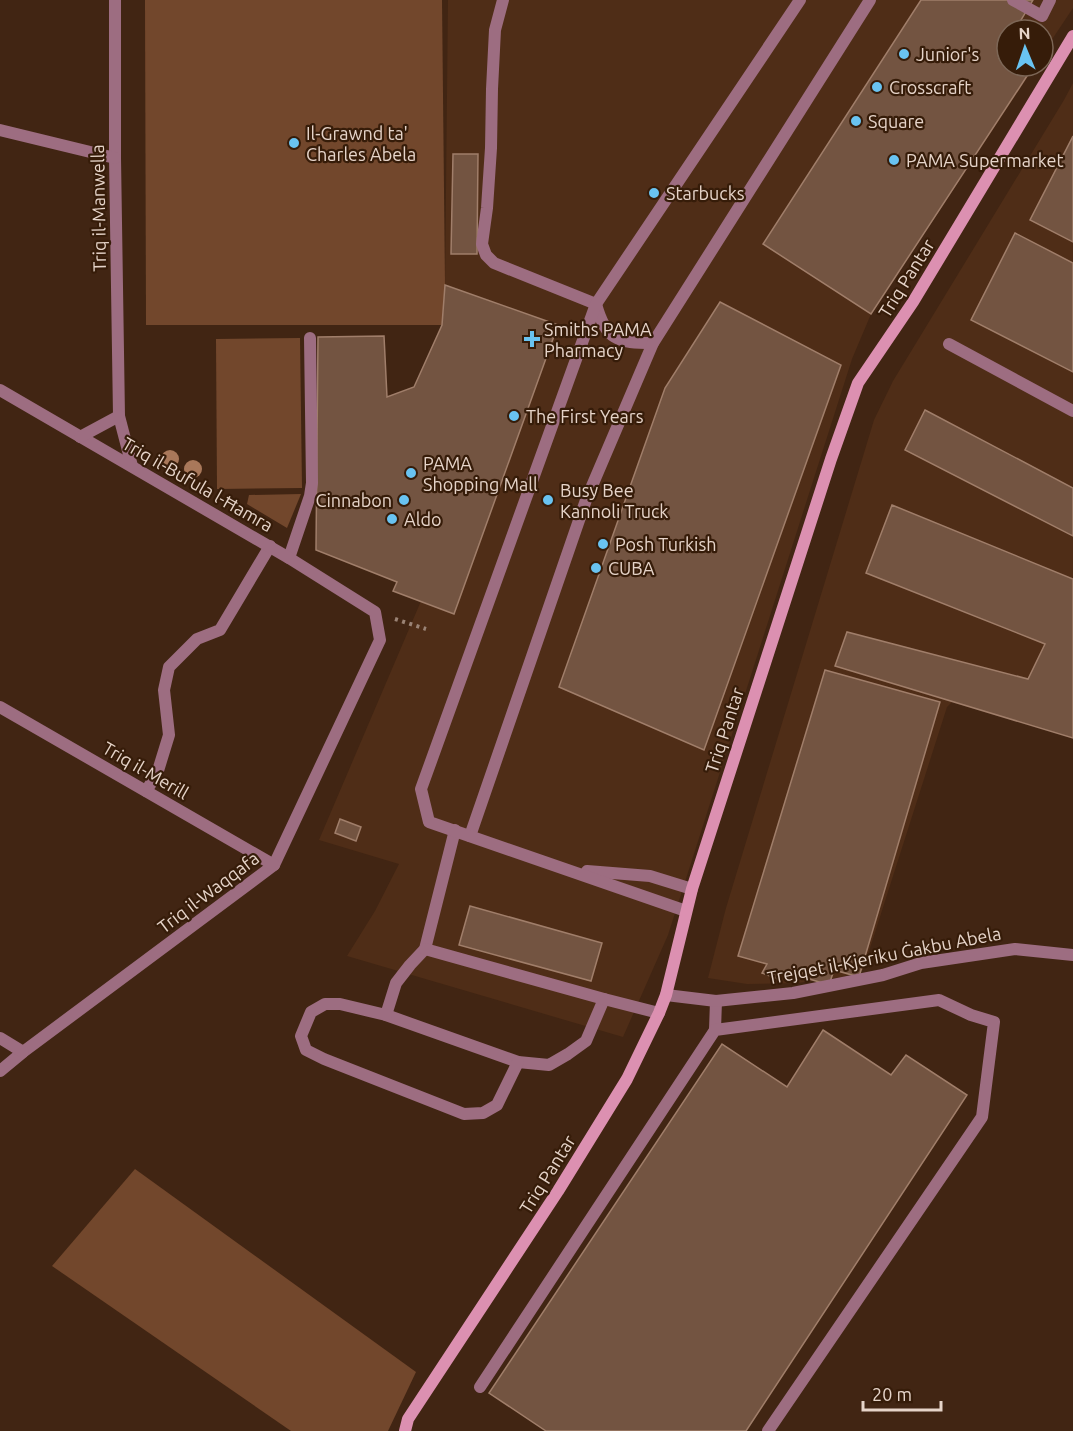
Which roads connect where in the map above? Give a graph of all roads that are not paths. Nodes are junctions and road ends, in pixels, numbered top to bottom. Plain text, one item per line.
1 (115, 0) edge
2 (503, 0) edge
3 (800, 0) edge
4 (870, 0) edge
5 (1013, 0) edge
6 (1050, 0) edge
7 (1073, 36) edge
8 (0, 130) edge
9 (115, 158) junction
10 (596, 304) junction
11 (310, 338) dead end
12 (653, 343) junction
13 (949, 344) dead end
14 (0, 390) edge
15 (1073, 411) edge
16 (119, 416) junction
17 (80, 437) junction
18 (132, 466) junction
19 (270, 546) junction
20 (289, 558) junction
21 (375, 612) joint
22 (0, 706) edge
23 (146, 791) junction
24 (455, 830) junction
25 (470, 836) junction
26 (274, 865) junction
27 (567, 869) junction
28 (692, 889) junction
29 (686, 911) junction
30 (425, 949) junction
31 (1073, 955) edge
32 (666, 995) junction
33 (604, 999) junction
34 (716, 1001) junction
35 (659, 1012) junction
36 (386, 1015) junction
37 (715, 1030) junction
38 (0, 1038) edge
39 (23, 1052) junction
40 (518, 1062) junction
41 (0, 1071) edge
42 (480, 1387) dead end
43 (405, 1431) edge
44 (768, 1431) edge

1 - 9 street, Triq il-Manwella
2 - 10 street
3 - 10 street
4 - 12 street
5 - 6 street
7 - 28 main road, Triq Pantar
8 - 9 street
9 - 16 street, Triq il-Manwella
10 - 12 street
10 - 24 street
11 - 20 street
12 - 25 street
13 - 15 street
14 - 17 street, Triq il-Bufula l-Ħamra
16 - 17 street
16 - 18 street, Triq il-Manwella
17 - 18 street, Triq il-Bufula l-Ħamra
18 - 19 street, Triq il-Bufula l-Ħamra
19 - 20 street, Triq il-Bufula l-Ħamra
19 - 23 street
20 - 21 street, Triq il-Bufula l-Ħamra
21 - 26 street, Triq il-Waqqafa
22 - 23 street, Triq il-Merill
23 - 26 street, Triq il-Merill
24 - 25 street
24 - 30 street
25 - 27 street
26 - 39 street, Triq il-Waqqafa
27 - 28 street
27 - 29 street
28 - 29 main road, Triq Pantar
29 - 32 main road, Triq Pantar
30 - 33 street
30 - 36 street
31 - 34 street, Trejqet il-Kjeriku Ġakbu Abela
32 - 34 street, Trejqet il-Kjeriku Ġakbu Abela
32 - 35 main road, Triq Pantar
33 - 35 street
33 - 40 street
34 - 37 street
35 - 43 main road, Triq Pantar
36 - 40 street
36 - 40 street
37 - 42 street
37 - 44 street
38 - 39 street
39 - 41 street, Triq il-Waqqafa

